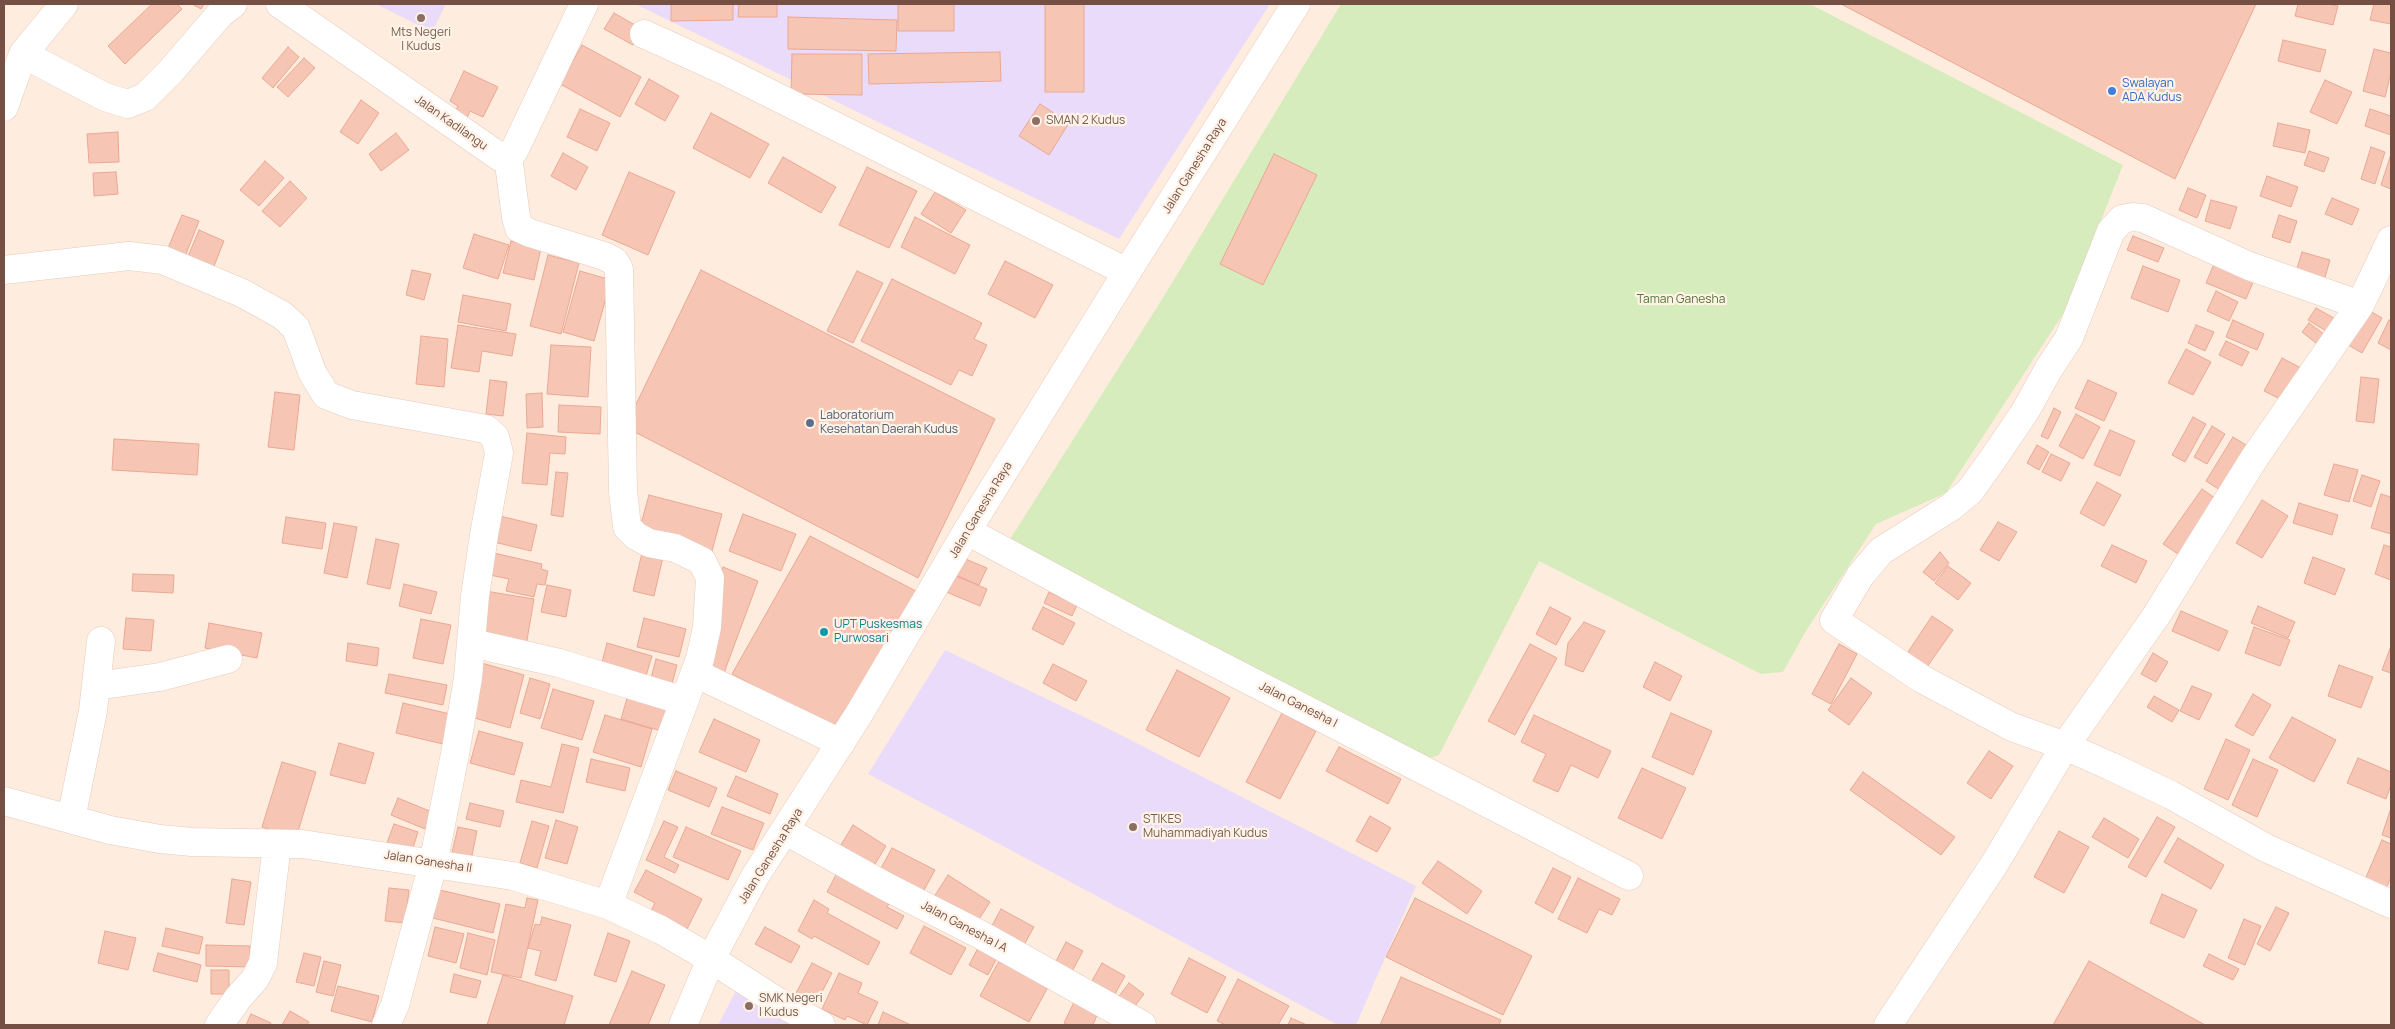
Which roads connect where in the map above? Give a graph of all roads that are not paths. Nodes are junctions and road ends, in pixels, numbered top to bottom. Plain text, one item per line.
1 (64, 4) edge
2 (233, 4) edge
3 (280, 4) edge
4 (584, 4) edge
5 (1296, 4) edge
6 (644, 34) dead end
7 (23, 54) junction
8 (4, 107) edge
9 (508, 156) junction
10 (2391, 240) edge
11 (4, 270) edge
12 (1127, 272) junction
13 (2360, 305) junction
14 (967, 531) junction
15 (102, 641) dead end
16 (472, 642) junction
17 (228, 659) dead end
18 (695, 673) junction
19 (96, 686) junction
20 (684, 701) junction
21 (841, 743) junction
22 (2065, 746) junction
23 (4, 801) edge
24 (71, 819) junction
25 (786, 831) junction
26 (278, 844) junction
27 (433, 864) junction
28 (1630, 876) dead end
29 (2391, 904) edge
30 (608, 905) junction
31 (710, 959) junction
32 (219, 1025) edge
33 (386, 1025) edge
34 (683, 1025) edge
35 (821, 1025) edge
36 (1142, 1025) edge
37 (1888, 1025) edge

1 - 7 street
2 - 7 street
3 - 9 street, Jalan Kadilangu
4 - 9 street
5 - 12 street, Jalan Ganesha Raya
6 - 12 street
7 - 8 street
9 - 18 street
10 - 13 street
11 - 16 street
12 - 14 street, Jalan Ganesha Raya
13 - 22 street
13 - 22 street
14 - 21 street, Jalan Ganesha Raya
14 - 28 street, Jalan Ganesha I
15 - 19 street
16 - 20 street
16 - 27 street
17 - 19 street
18 - 20 street
18 - 21 street
19 - 24 street
20 - 30 street
21 - 25 street, Jalan Ganesha Raya
22 - 29 street
22 - 37 street
23 - 24 street, Jalan Ganesha II
24 - 26 street, Jalan Ganesha II
25 - 31 street, Jalan Ganesha Raya
25 - 36 street, Jalan Ganesha I A
26 - 27 street, Jalan Ganesha II
26 - 32 street
27 - 30 street, Jalan Ganesha II
27 - 33 street
30 - 31 street, Jalan Ganesha II
31 - 34 street, Jalan Ganesha Raya
31 - 35 street, Jalan Ganesha II

